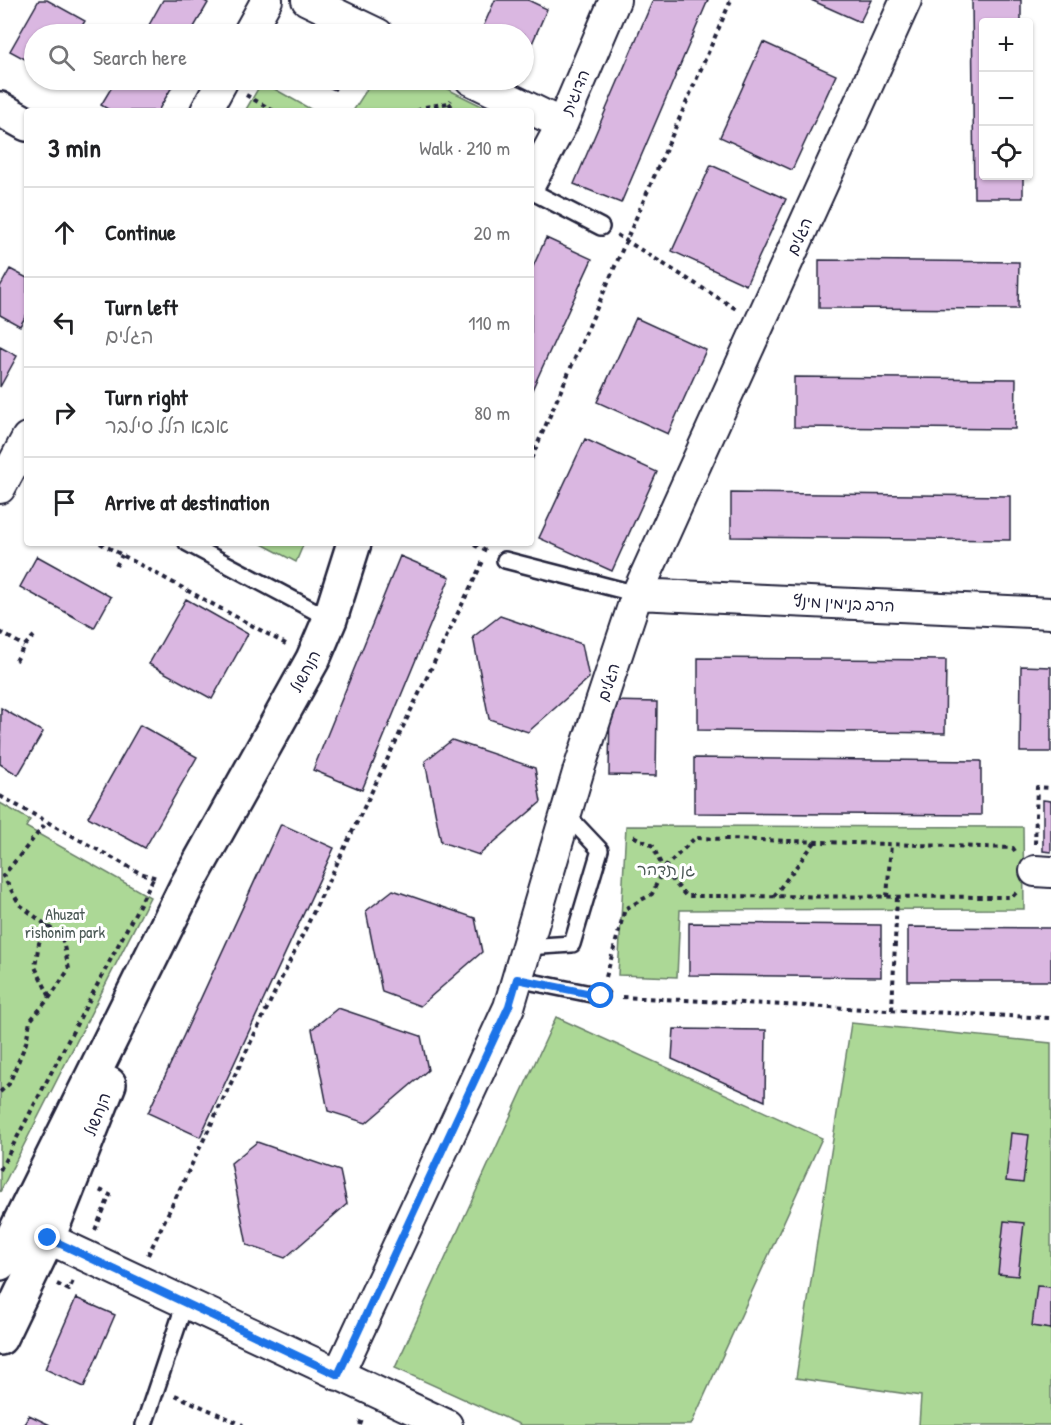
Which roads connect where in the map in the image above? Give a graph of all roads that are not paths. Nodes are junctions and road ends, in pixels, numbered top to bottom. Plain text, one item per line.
1 (267, 0) edge
2 (307, 0) edge
3 (615, 0) edge
4 (906, 0) edge
5 (254, 24) edge
6 (357, 24) edge
7 (218, 90) edge
8 (470, 90) edge
9 (208, 108) edge
10 (519, 108) edge
11 (0, 109) edge
12 (534, 114) edge
13 (24, 122) edge
14 (562, 124) junction
15 (534, 176) edge
16 (534, 192) edge
17 (601, 226) dead end
18 (24, 444) edge
19 (0, 488) edge
20 (193, 546) edge
21 (353, 546) edge
22 (505, 560) dead end
23 (637, 594) junction
24 (1051, 604) edge
25 (1051, 612) edge
26 (330, 619) junction
27 (566, 814) junction
28 (186, 886) junction
29 (526, 947) junction
30 (517, 979) junction
31 (601, 996) road end
32 (18, 1224) junction
33 (48, 1238) junction
34 (0, 1263) edge
35 (185, 1303) junction
36 (0, 1338) edge
37 (338, 1375) junction
38 (144, 1425) edge
39 (447, 1425) edge

1 - 5 street
2 - 6 street
3 - 14 street, הדוגית
4 - 23 street, הגלים
7 - 9 street
8 - 10 street
11 - 13 street
12 - 14 street
14 - 15 street, הדוגית
16 - 17 lane
18 - 19 street
20 - 26 lane
21 - 26 street, הנחשול
22 - 23 lane
23 - 25 street, הרב בנימין מינץ
23 - 27 street, הגלים
24 - 25 street
26 - 28 street, הנחשול
27 - 29 street, הגלים
27 - 29 lane
28 - 32 street, הנחשול
28 - 33 street, הנחשול
29 - 30 street, הגלים
30 - 31 lane
30 - 37 street, הגלים
32 - 33 street
32 - 34 street, הנחשול
33 - 35 street
33 - 36 street, הנחשול
35 - 37 street
35 - 38 lane
37 - 39 street

